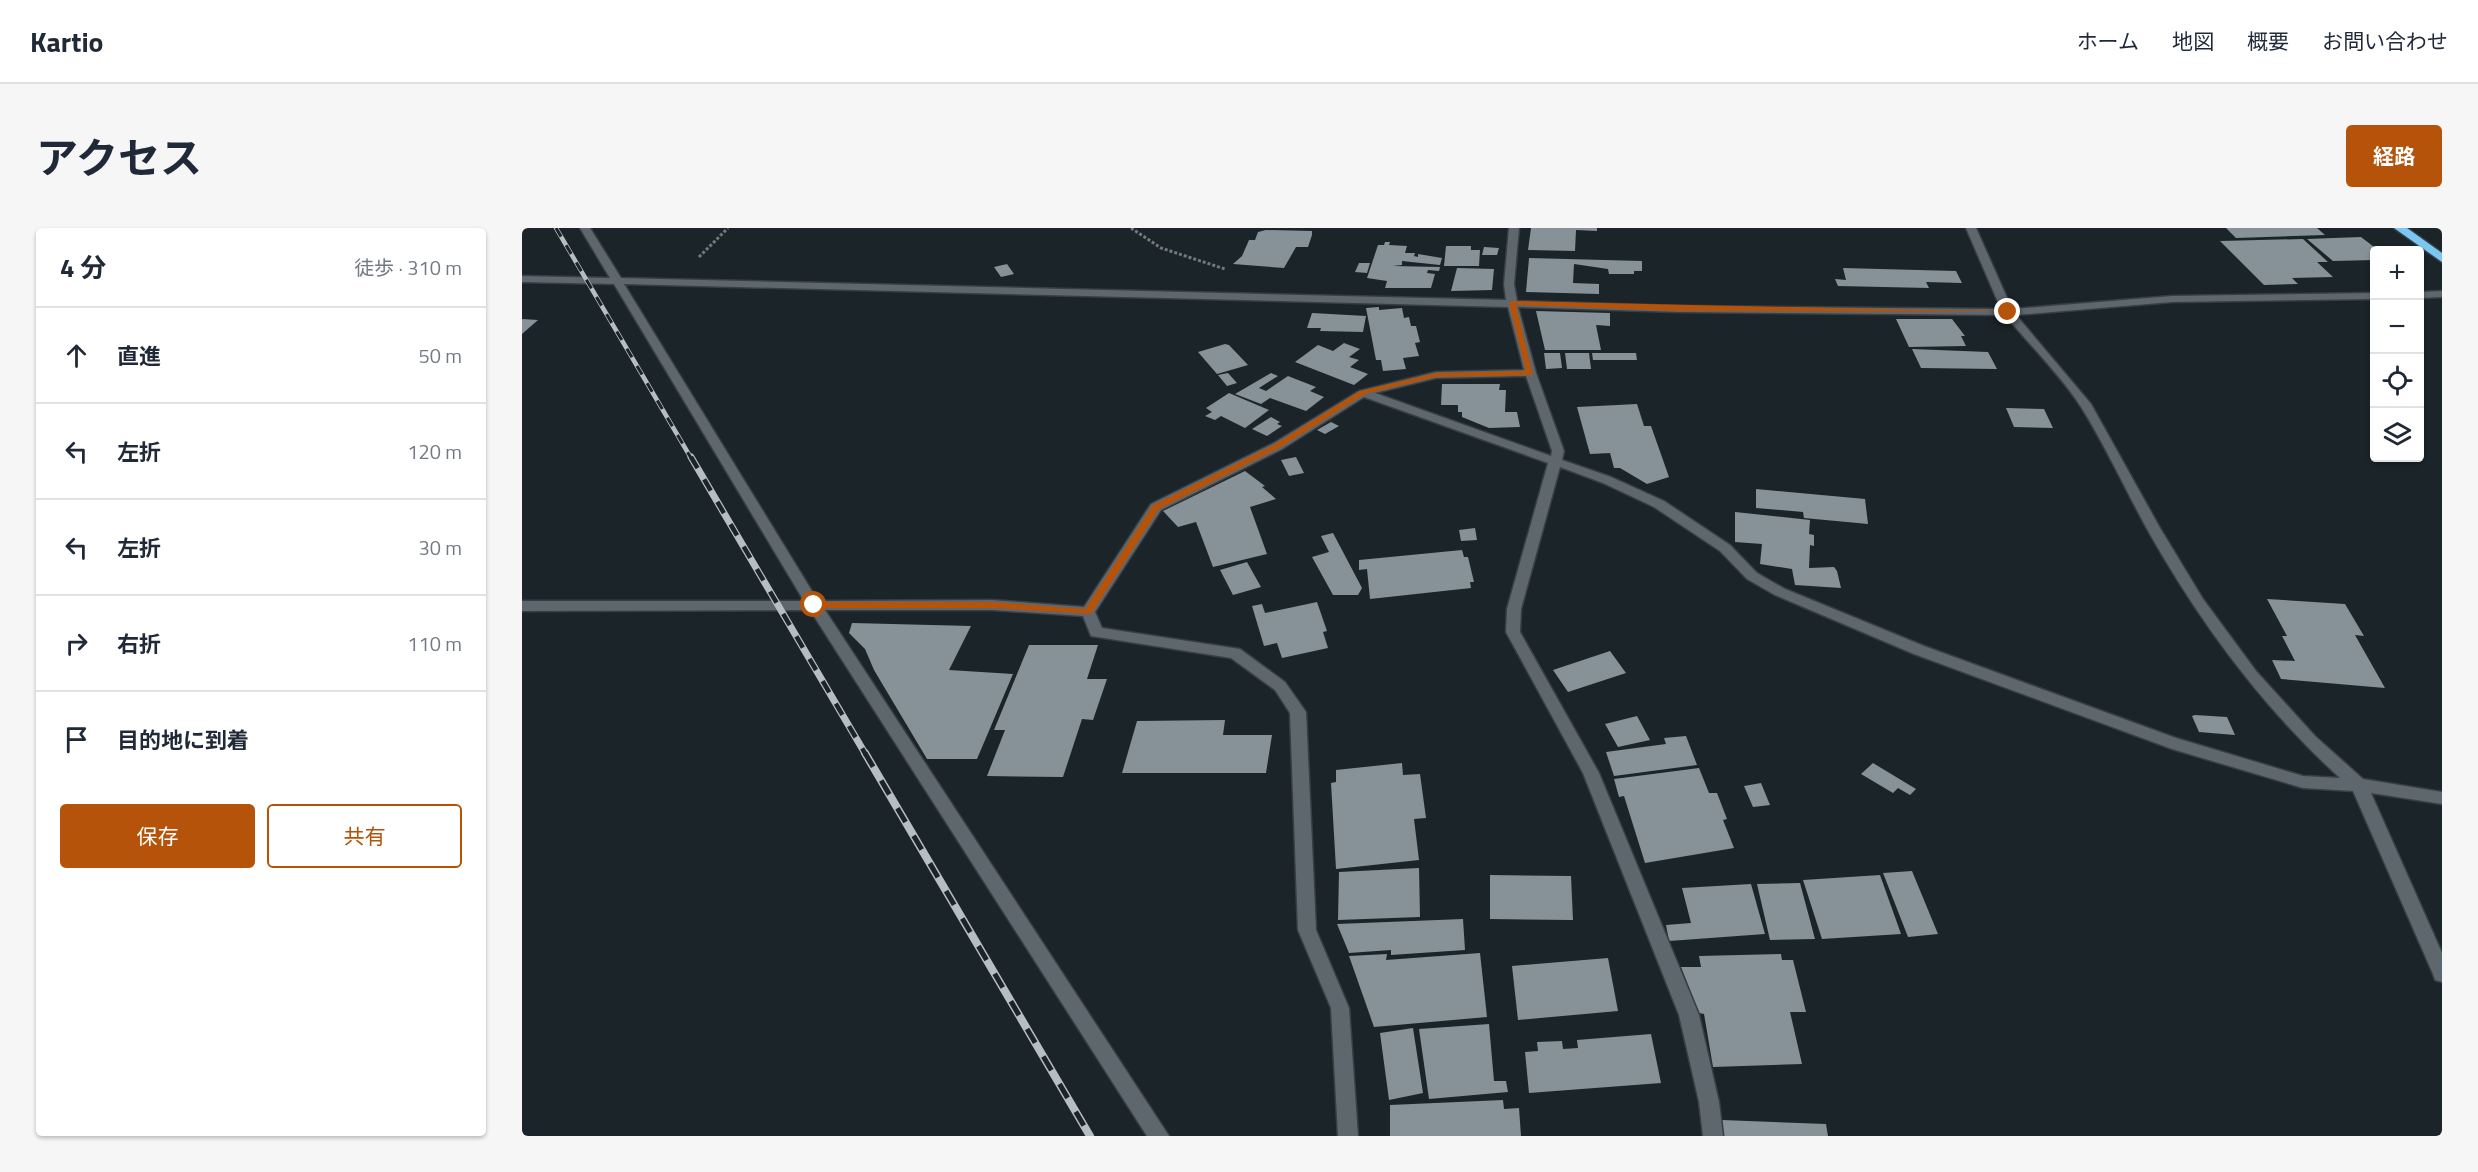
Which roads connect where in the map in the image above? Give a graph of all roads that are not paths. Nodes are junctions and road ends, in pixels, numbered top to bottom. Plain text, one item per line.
1 (585, 228) edge
2 (1514, 228) edge
3 (1971, 228) edge
4 (2400, 228) edge
5 (2442, 258) edge
6 (522, 279) edge
7 (618, 282) junction
8 (2442, 294) edge
9 (2424, 295) edge
10 (2370, 296) edge
11 (1512, 303) junction
12 (2008, 312) junction
13 (1530, 373) junction
14 (1363, 393) junction
15 (1556, 461) junction
16 (814, 605) junction
17 (522, 606) edge
18 (1088, 612) junction
19 (2359, 785) junction
20 (2442, 798) edge
21 (2442, 974) edge
22 (1159, 1136) edge
23 (1348, 1136) edge
24 (1713, 1136) edge

1 - 7 street
2 - 11 street
3 - 12 street
4 - 5 highway
6 - 7 street
7 - 11 street
7 - 16 street
8 - 9 street
10 - 12 street
11 - 12 street
11 - 13 street
12 - 19 street
13 - 14 street
13 - 15 street
14 - 15 street
14 - 18 street
15 - 19 street
15 - 24 street
16 - 17 street
16 - 18 street
16 - 22 street
18 - 23 street
19 - 20 street
19 - 21 street

